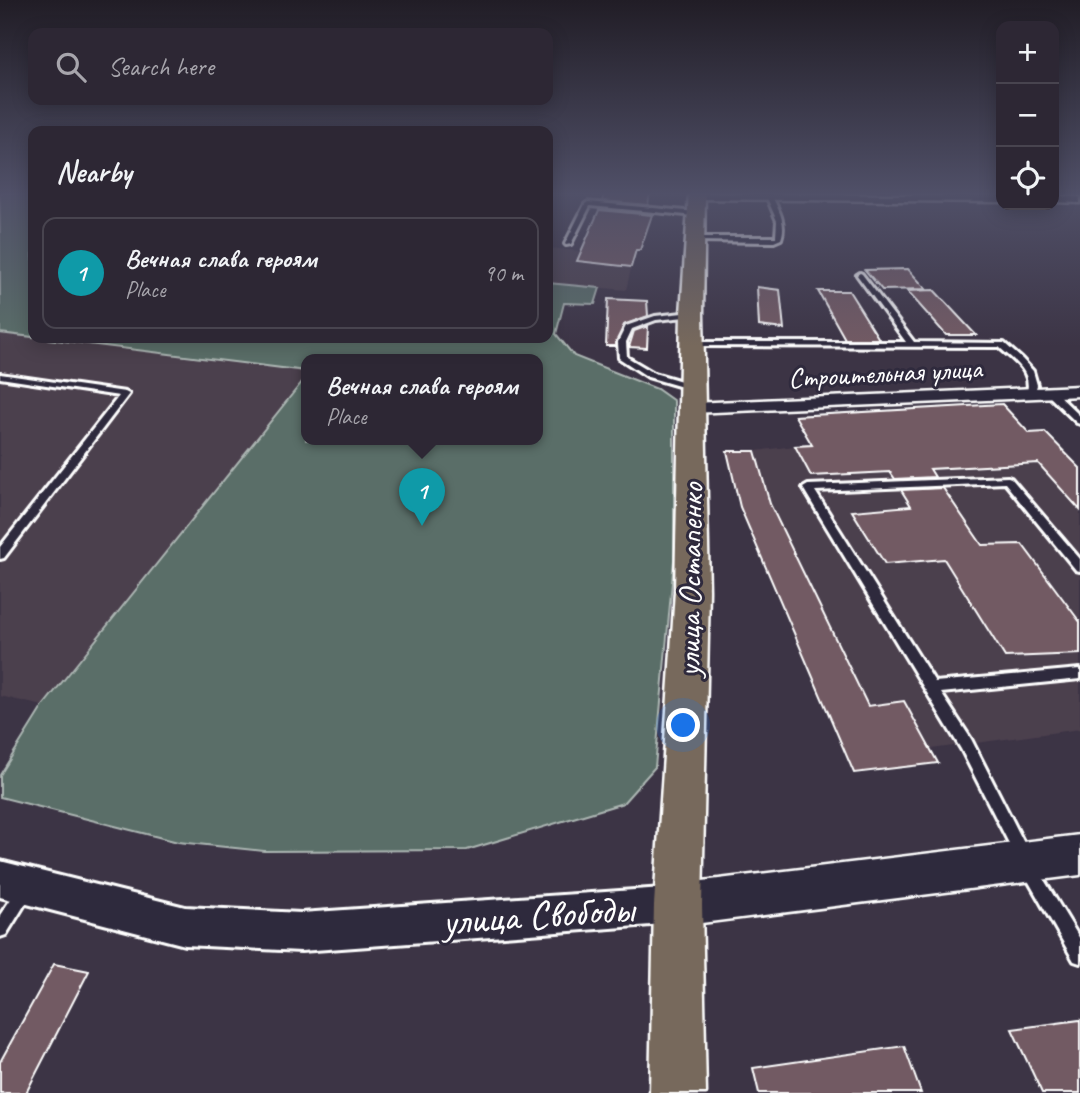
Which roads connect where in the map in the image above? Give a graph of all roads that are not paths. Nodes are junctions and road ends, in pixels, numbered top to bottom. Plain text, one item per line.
1 (696, 244) edge
2 (860, 275) dead end
3 (692, 329) junction
4 (912, 345) junction
5 (0, 376) edge
6 (1080, 391) edge
7 (1050, 392) junction
8 (1031, 393) junction
9 (692, 398) junction
10 (1080, 421) edge
11 (0, 555) edge
12 (1080, 566) edge
13 (1080, 674) edge
14 (931, 688) junction
15 (1080, 855) edge
16 (1026, 861) junction
17 (14, 883) edge
18 (678, 905) junction
19 (0, 929) edge
20 (1080, 955) edge
21 (678, 1093) edge

1 - 3 main road, улица Остапенко
2 - 4 lane
3 - 4 lane
3 - 9 main road, улица Остапенко
3 - 9 lane
4 - 8 lane
5 - 11 lane
6 - 7 street, Строительная улица
7 - 8 street, Строительная улица
7 - 10 lane
8 - 9 street, Строительная улица
9 - 18 main road, улица Остапенко
12 - 14 lane
13 - 14 lane
14 - 16 lane
15 - 16 main road, улица Свободы
16 - 18 main road, улица Свободы
16 - 20 lane
17 - 18 street, улица Свободы
17 - 19 lane
18 - 21 main road, улица Остапенко

